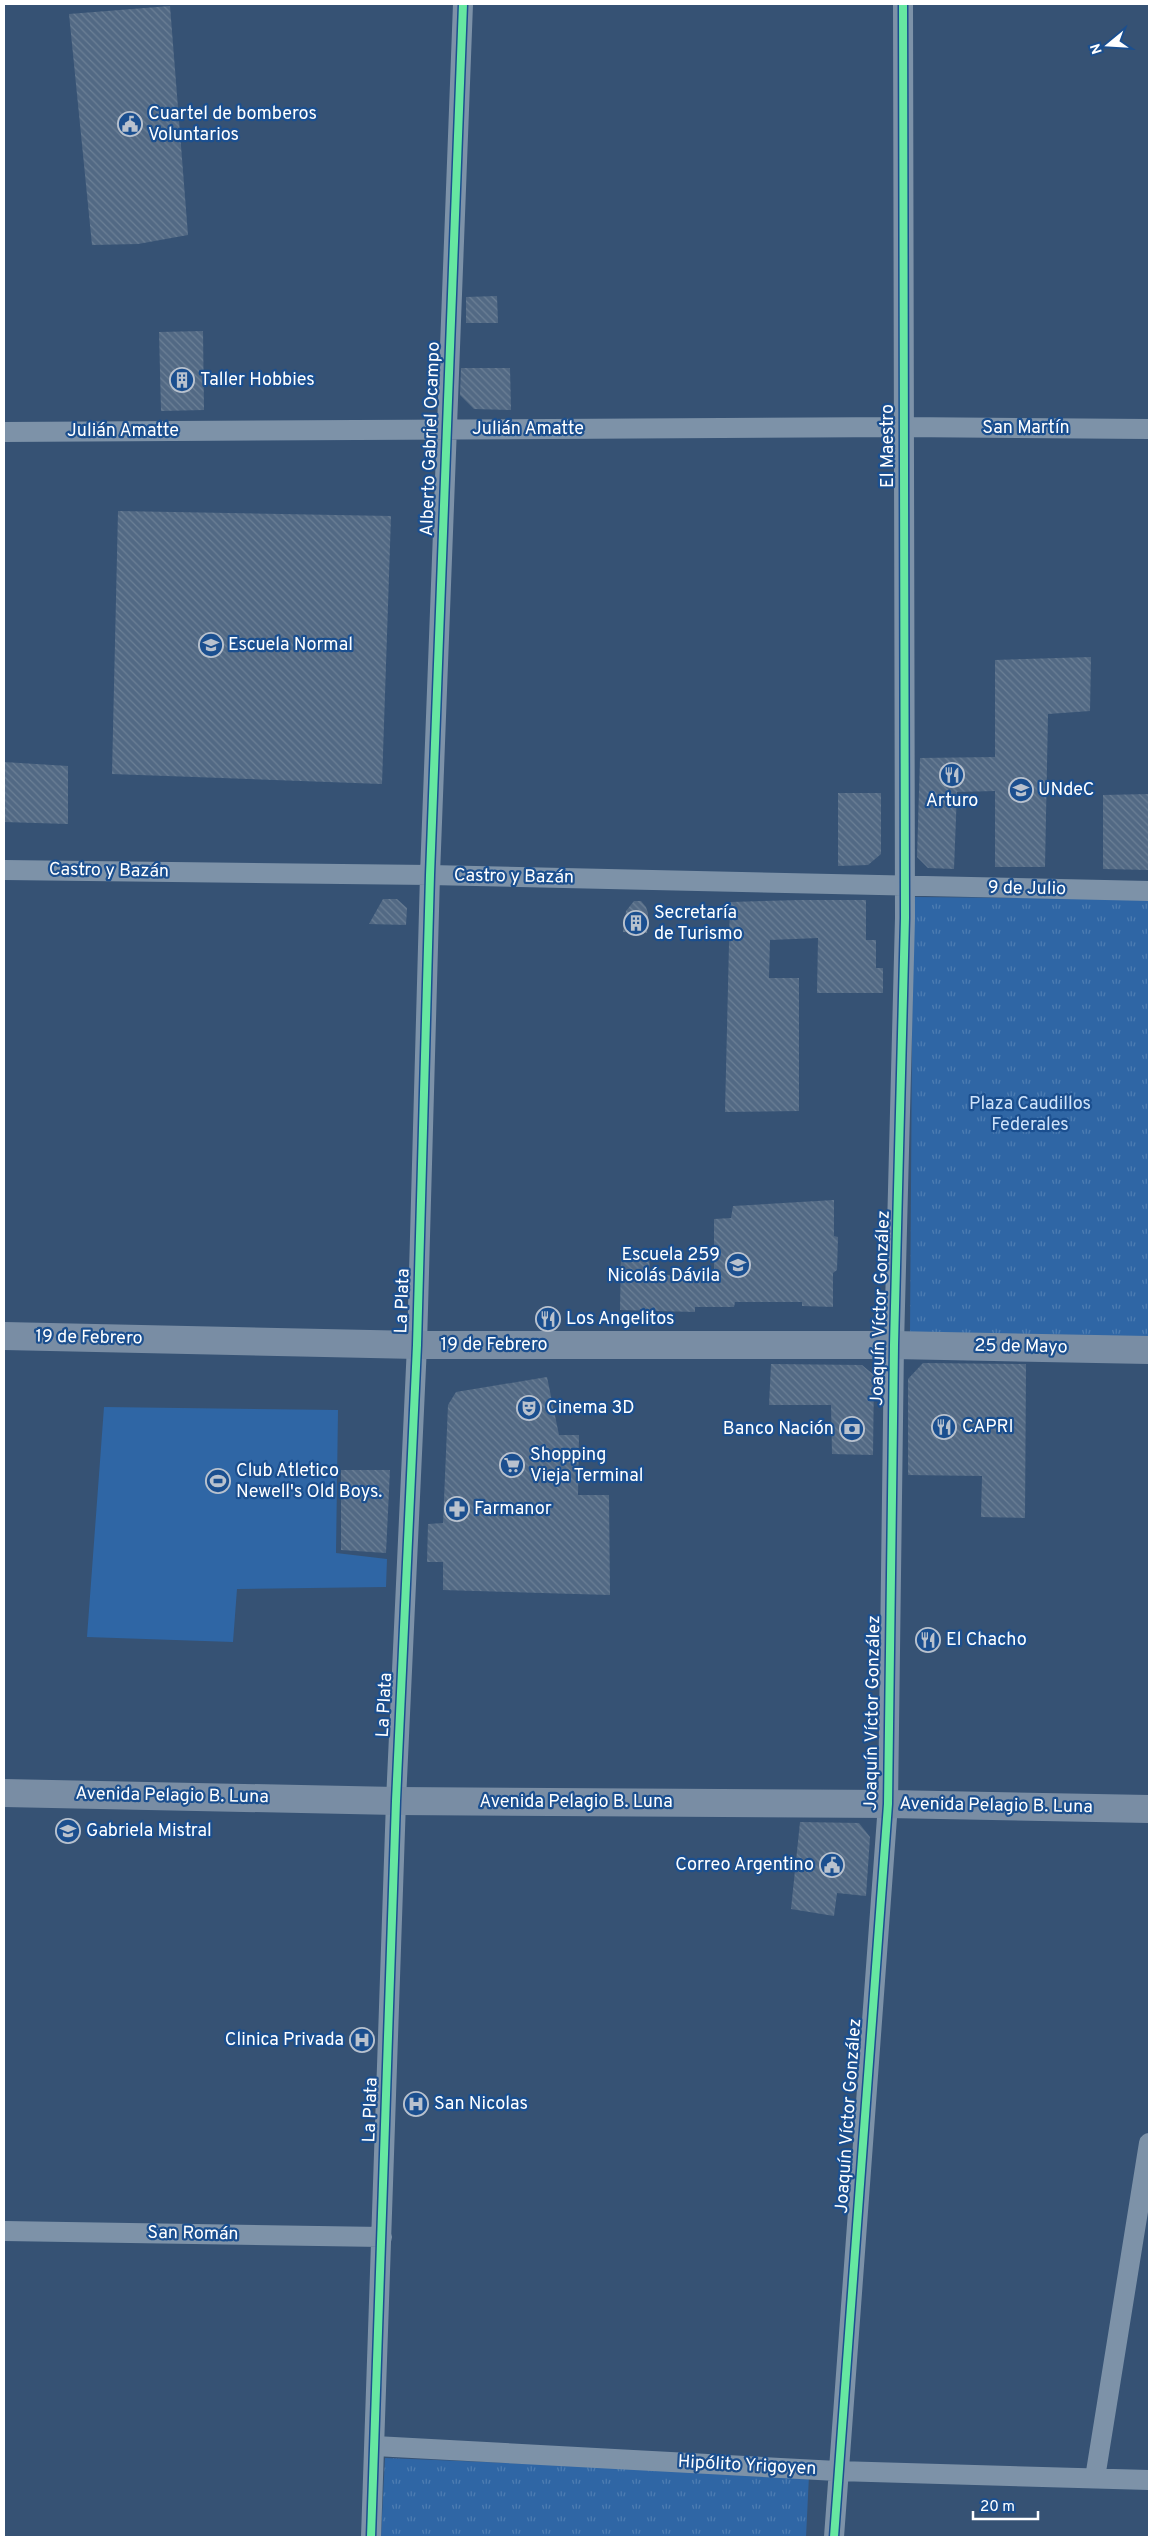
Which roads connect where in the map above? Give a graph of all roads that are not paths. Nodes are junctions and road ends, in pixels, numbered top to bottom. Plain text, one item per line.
1 (463, 4) edge
2 (903, 4) edge
3 (902, 427) junction
4 (1149, 429) edge
5 (446, 430) junction
6 (4, 432) edge
7 (4, 870) edge
8 (430, 875) junction
9 (905, 887) junction
10 (1149, 891) edge
11 (4, 1336) edge
12 (416, 1345) junction
13 (894, 1345) junction
14 (1149, 1350) edge
15 (4, 1793) edge
16 (396, 1801) junction
17 (888, 1804) junction
18 (1149, 1809) edge
19 (1149, 2143) edge
20 (4, 2230) edge
21 (382, 2236) junction
22 (375, 2446) junction
23 (837, 2471) junction
24 (1095, 2478) junction
25 (1149, 2480) edge
26 (371, 2537) edge
27 (834, 2537) edge

1 - 5 street, Alberto Gabriel Ocampo
2 - 3 street, El Maestro
3 - 4 street, San Martín
3 - 5 street, Julián Amatte
3 - 9 street, El Maestro
5 - 6 street, Julián Amatte
5 - 8 street, Alberto Gabriel Ocampo
7 - 8 street, Castro y Bazán
8 - 9 street, Castro y Bazán
8 - 12 street, La Plata
9 - 10 street, 9 de Julio
9 - 13 street, Joaquín Víctor González
11 - 12 main road, 19 de Febrero
12 - 13 main road, 19 de Febrero
12 - 16 street, La Plata
13 - 14 main road, 25 de Mayo
13 - 17 street, Joaquín Víctor González
15 - 16 main road, Avenida Pelagio B. Luna
16 - 17 main road, Avenida Pelagio B. Luna
16 - 21 street, La Plata
17 - 18 main road, Avenida Pelagio B. Luna
17 - 23 street, Joaquín Víctor González
19 - 24 street
20 - 21 street, San Román
21 - 22 street, La Plata
22 - 23 street, Hipólito Yrigoyen
22 - 26 street, La Plata
23 - 24 street, Hipólito Yrigoyen
23 - 27 street, Joaquín Víctor González
24 - 25 street, Hipólito Yrigoyen

